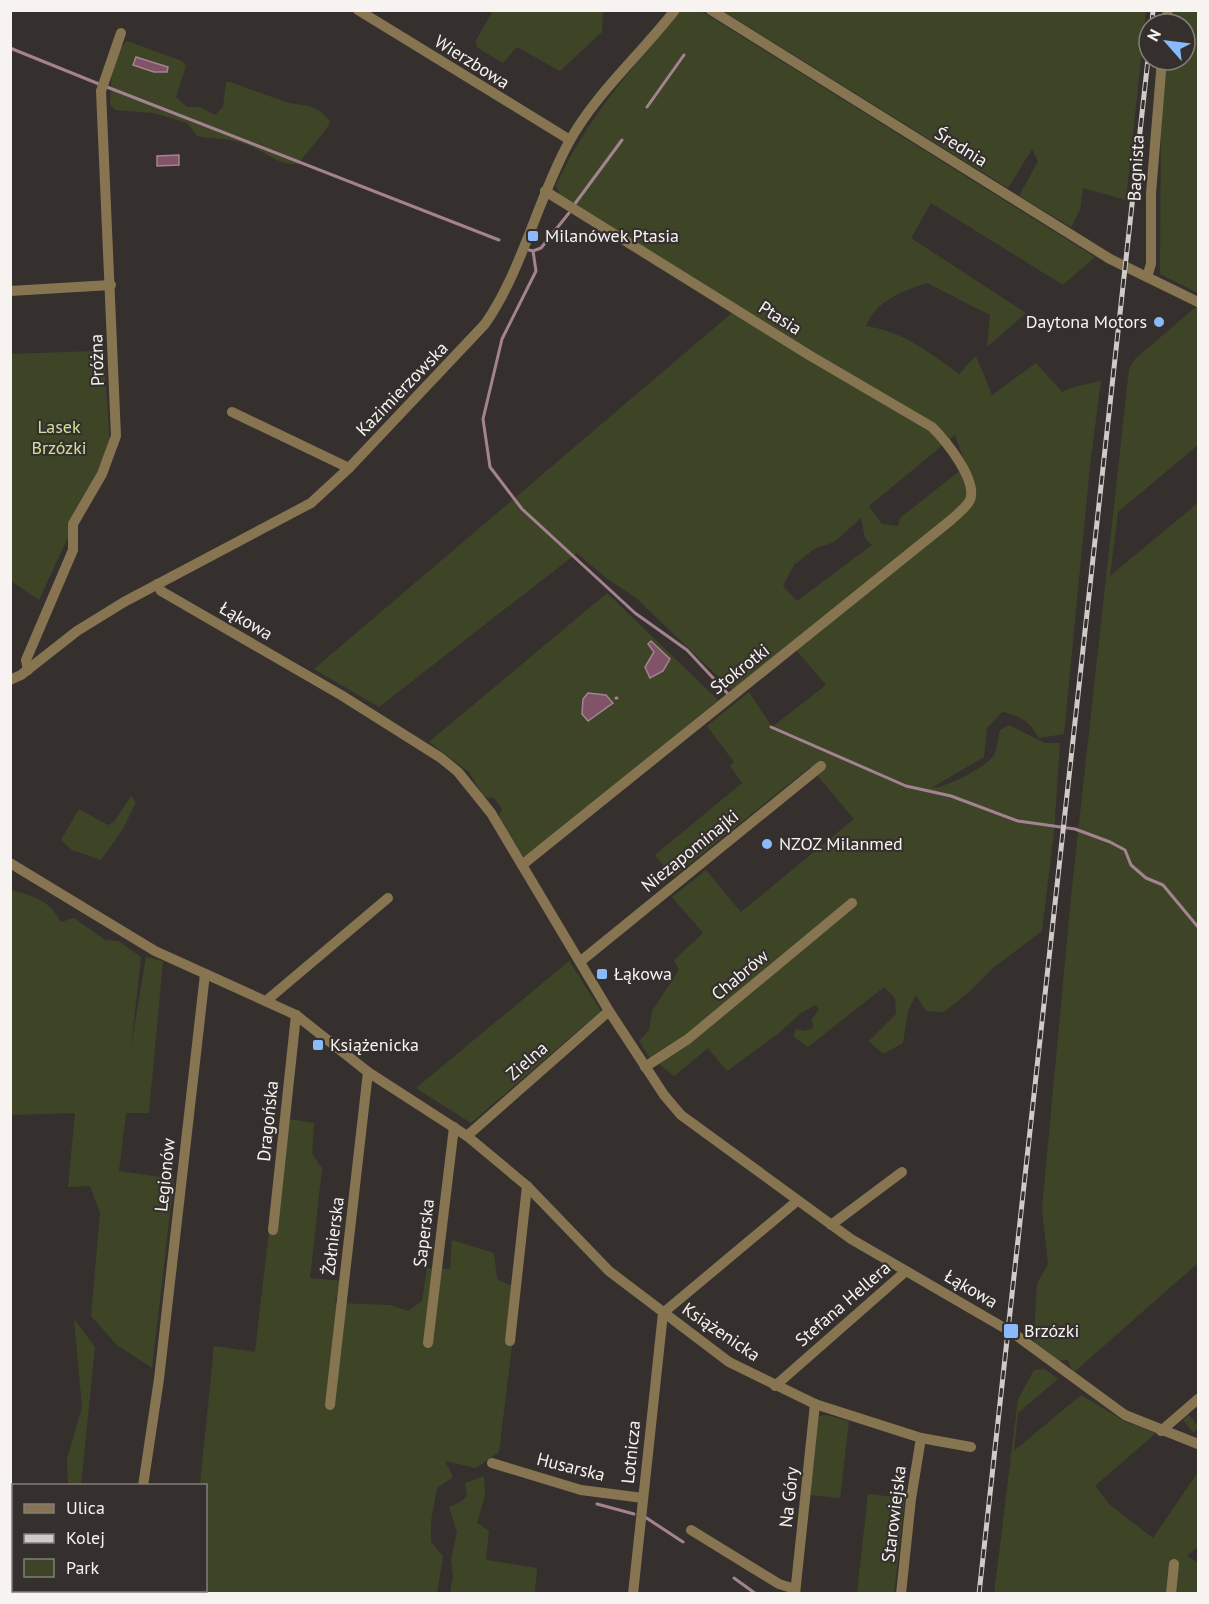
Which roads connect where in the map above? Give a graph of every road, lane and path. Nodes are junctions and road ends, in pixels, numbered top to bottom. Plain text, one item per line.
1 (358, 10) edge
2 (675, 10) edge
3 (711, 10) edge
4 (121, 33) dead end
5 (1161, 72) edge
6 (570, 140) junction
7 (545, 191) junction
8 (1147, 277) junction
9 (111, 285) junction
10 (10, 291) edge
11 (1198, 302) edge
12 (232, 412) dead end
13 (349, 468) junction
14 (971, 495) joint
15 (157, 584) junction
16 (28, 670) junction
17 (10, 680) edge
18 (821, 766) dead end
19 (10, 863) edge
20 (522, 865) junction
21 (388, 898) dead end
22 (852, 903) dead end
23 (581, 961) junction
24 (205, 974) junction
25 (266, 1001) junction
26 (609, 1011) junction
27 (296, 1015) junction
28 (645, 1066) junction
29 (368, 1072) junction
30 (454, 1127) junction
31 (467, 1136) junction
32 (902, 1172) dead end
33 (526, 1186) junction
34 (797, 1200) junction
35 (831, 1225) junction
36 (273, 1230) dead end
37 (906, 1271) junction
38 (663, 1313) junction
39 (510, 1341) dead end
40 (428, 1343) dead end
41 (775, 1386) junction
42 (1198, 1400) edge
43 (815, 1404) junction
44 (330, 1405) dead end
45 (1161, 1431) junction
46 (921, 1438) junction
47 (1198, 1444) edge
48 (971, 1447) dead end
49 (492, 1463) dead end
50 (142, 1484) edge
51 (643, 1498) junction
52 (691, 1530) dead end
53 (1174, 1564) dead end
54 (795, 1591) edge
55 (633, 1593) edge
56 (901, 1593) edge
57 (1171, 1593) edge

1 - 6 street, Wierzbowa
2 - 6 street, Kazimierzowska
3 - 8 street, Średnia
4 - 9 street, Próżna
5 - 8 street, Bagnista
6 - 7 street, Kazimierzowska
7 - 13 street, Kazimierzowska
7 - 14 street, Ptasia
8 - 11 street, Średnia
9 - 10 street
9 - 16 street, Próżna
12 - 13 street
13 - 15 street, Kazimierzowska
14 - 20 street, Stokrotki
15 - 16 street, Kazimierzowska
15 - 20 street, Łąkowa
16 - 17 street, Kazimierzowska
18 - 23 street, Niezapominajki
19 - 24 street, Książenicka
20 - 23 street, Łąkowa
21 - 25 street
22 - 28 street, Chabrów
23 - 26 street, Łąkowa
24 - 25 street, Książenicka
24 - 50 street, Legionów
25 - 27 street, Książenicka
26 - 28 street, Łąkowa
26 - 31 street, Zielna
27 - 29 street, Książenicka
27 - 36 street, Dragońska
28 - 34 street, Łąkowa
29 - 30 street, Książenicka
29 - 44 street, Żołnierska
30 - 31 street, Książenicka
30 - 40 street, Saperska
31 - 33 street, Książenicka
32 - 35 street
33 - 38 street, Książenicka
33 - 39 street
34 - 35 street, Łąkowa
34 - 38 street
35 - 37 street, Łąkowa
37 - 41 street, Stefana Hellera
37 - 45 street, Łąkowa
38 - 41 street, Książenicka
38 - 51 street, Lotnicza
41 - 43 street, Książenicka
42 - 45 street
43 - 46 street, Książenicka
43 - 54 street, Na Góry
45 - 47 street, Łąkowa
46 - 48 street, Książenicka
46 - 56 street, Starowiejska
49 - 51 street, Husarska
51 - 55 street, Lotnicza
52 - 54 street
53 - 57 street

